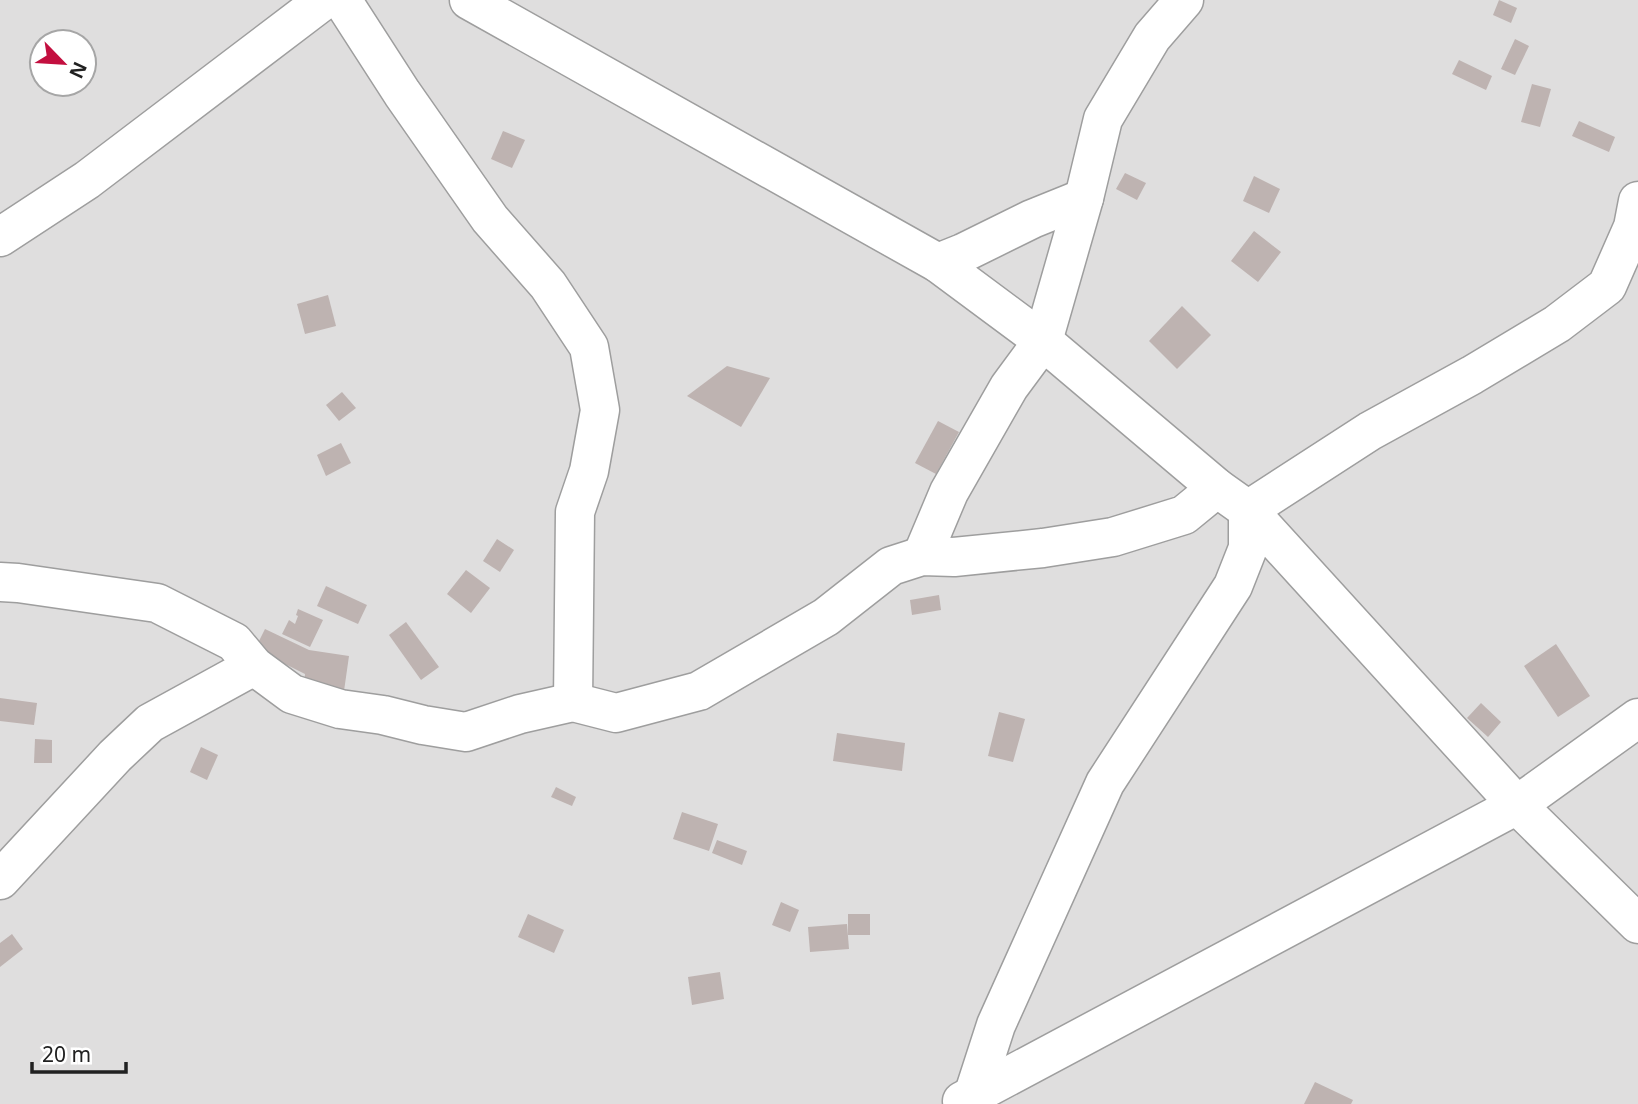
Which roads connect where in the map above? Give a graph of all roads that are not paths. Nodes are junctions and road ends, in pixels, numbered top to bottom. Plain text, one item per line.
1 (324, 0) edge
2 (342, 0) edge
3 (469, 0) edge
4 (1184, 0) edge
5 (1084, 198) junction
6 (1638, 201) edge
7 (0, 237) edge
8 (938, 263) junction
9 (1043, 341) junction
10 (1217, 488) junction
11 (1248, 510) junction
12 (922, 556) junction
13 (0, 582) edge
14 (254, 666) junction
15 (573, 702) junction
16 (1638, 718) edge
17 (1517, 805) junction
18 (0, 880) edge
19 (1638, 924) edge
20 (965, 1100) edge

1 - 7 street
2 - 15 street
3 - 8 street
4 - 5 street
5 - 8 street
5 - 9 street
6 - 11 street
8 - 9 street
9 - 10 street
9 - 12 street
10 - 11 street
10 - 12 street
11 - 17 street
11 - 20 street
12 - 15 street
13 - 14 street
14 - 15 street
14 - 18 street
16 - 17 street
17 - 19 street
17 - 20 street

